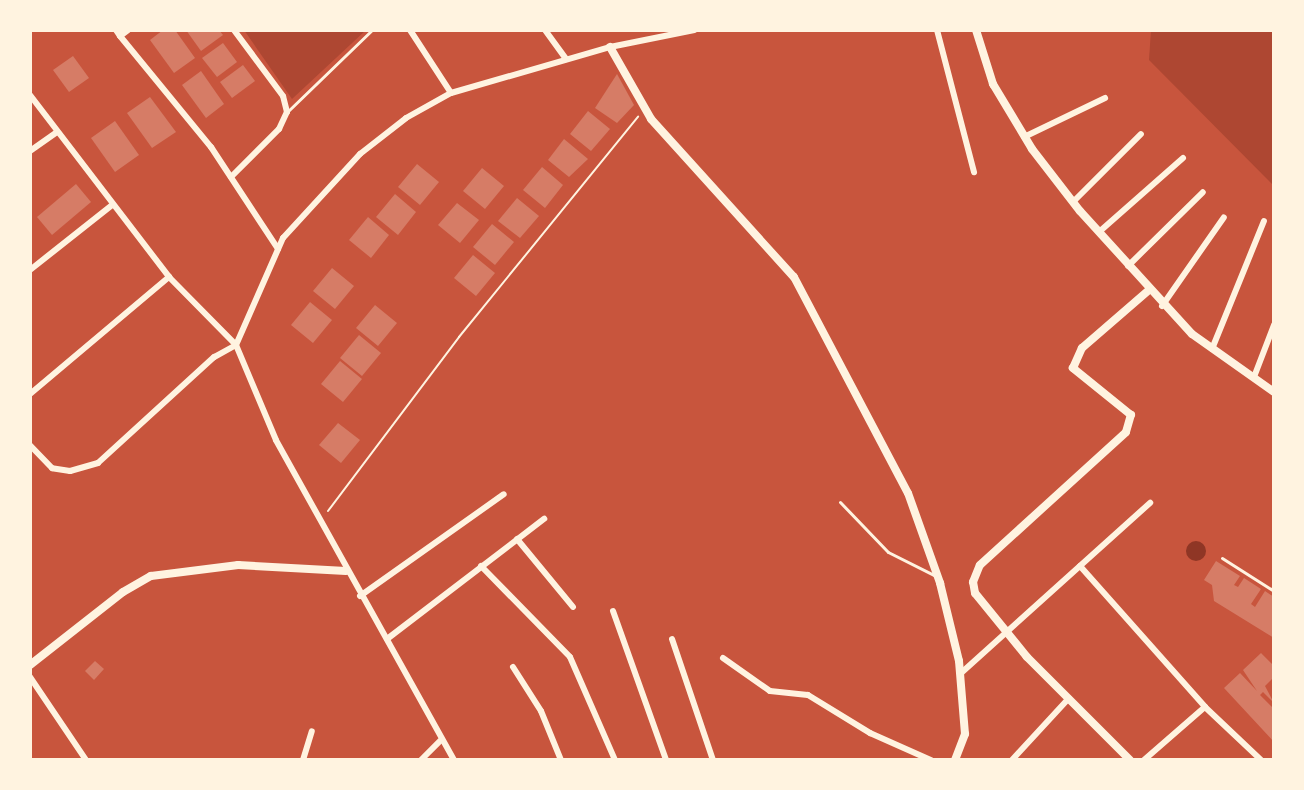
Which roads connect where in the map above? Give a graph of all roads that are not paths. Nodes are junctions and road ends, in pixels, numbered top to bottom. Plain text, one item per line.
1 (128, 30) edge
2 (234, 30) edge
3 (372, 30) edge
4 (410, 30) edge
5 (545, 30) edge
6 (693, 30) edge
7 (937, 30) edge
8 (976, 30) edge
9 (118, 33) edge
10 (610, 47) junction
11 (566, 59) junction
12 (451, 93) junction
13 (30, 95) edge
14 (1105, 98) dead end
15 (287, 112) junction
16 (57, 132) junction
17 (1141, 134) dead end
18 (1024, 137) junction
19 (30, 151) edge
20 (1183, 158) dead end
21 (974, 172) dead end
22 (231, 177) junction
23 (1203, 192) dead end
24 (1073, 202) junction
25 (112, 205) junction
26 (1224, 217) dead end
27 (1264, 221) dead end
28 (1099, 232) junction
29 (278, 249) junction
30 (1128, 266) junction
31 (30, 270) edge
32 (169, 277) junction
33 (1149, 290) junction
34 (1162, 306) junction
35 (1274, 325) edge
36 (236, 345) junction
37 (1212, 349) junction
38 (1254, 377) junction
39 (1274, 392) edge
40 (30, 394) edge
41 (30, 445) edge
42 (504, 494) dead end
43 (840, 502) dead end
44 (1150, 503) dead end
45 (544, 519) dead end
46 (517, 539) junction
47 (1222, 558) dead end
48 (481, 566) junction
49 (1080, 566) junction
50 (346, 571) junction
51 (938, 577) junction
52 (1274, 591) edge
53 (360, 596) junction
54 (573, 607) dead end
55 (613, 611) dead end
56 (1006, 632) junction
57 (387, 639) junction
58 (672, 639) dead end
59 (723, 658) dead end
60 (30, 665) edge
61 (513, 667) dead end
62 (960, 674) junction
63 (30, 677) edge
64 (1069, 698) junction
65 (1205, 707) junction
66 (312, 731) dead end
67 (440, 741) junction
68 (86, 760) edge
69 (303, 760) edge
70 (421, 760) edge
71 (454, 760) edge
72 (561, 760) edge
73 (615, 760) edge
74 (666, 760) edge
75 (713, 760) edge
76 (931, 760) edge
77 (955, 760) edge
78 (1012, 760) edge
79 (1130, 760) edge
80 (1144, 760) edge
81 (1261, 760) edge

1 - 9 street
2 - 15 street
3 - 15 lane
4 - 12 street
5 - 11 street
6 - 10 street
7 - 21 street
8 - 18 street
9 - 22 street
10 - 11 street
10 - 51 street
11 - 12 street
12 - 29 street
13 - 16 street
14 - 18 street
15 - 22 street
16 - 19 street
16 - 25 street
17 - 24 street
18 - 24 street
20 - 28 street
22 - 29 street
23 - 30 street
24 - 28 street
25 - 31 street
25 - 32 street
26 - 34 street
27 - 37 street
28 - 30 street
29 - 36 street
30 - 33 street
32 - 36 street
32 - 40 street
33 - 34 street
33 - 56 street
34 - 37 street
35 - 38 street
36 - 41 street
36 - 50 street
37 - 38 street
38 - 39 street
42 - 53 street
43 - 51 lane
44 - 49 street
45 - 46 street
46 - 48 street
46 - 54 street
47 - 52 lane
48 - 57 street
48 - 73 street
49 - 56 street
49 - 65 street
50 - 53 street
50 - 60 street
51 - 62 street
53 - 57 street
55 - 74 street
56 - 62 street
56 - 64 street
57 - 67 street
58 - 75 street
59 - 76 street
61 - 72 street
62 - 77 street
63 - 68 street
64 - 78 street
64 - 79 street
65 - 80 street
65 - 81 street
66 - 69 street
67 - 70 street
67 - 71 street

